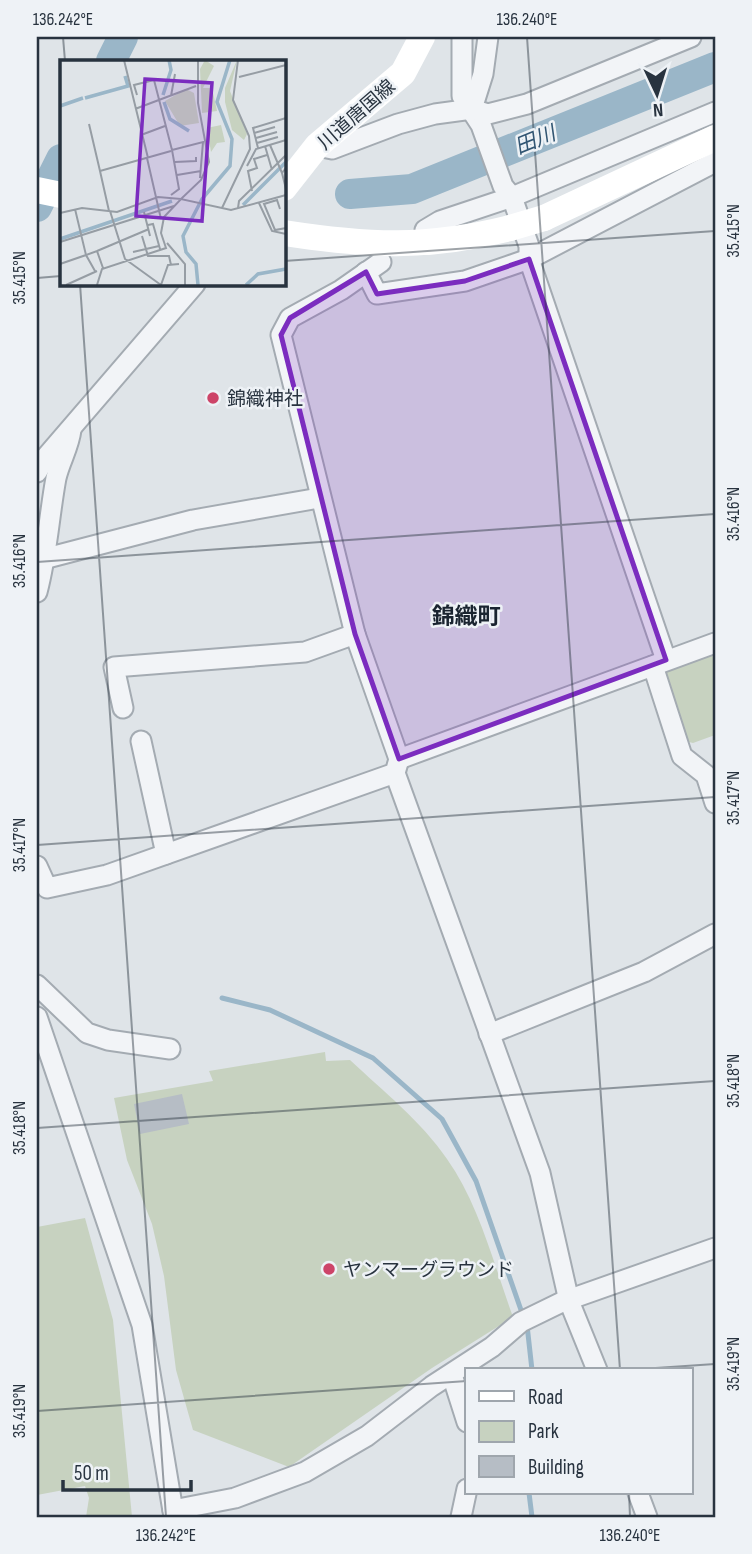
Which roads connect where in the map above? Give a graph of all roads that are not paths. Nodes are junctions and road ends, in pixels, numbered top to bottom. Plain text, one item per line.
1 (422, 37) edge
2 (462, 37) edge
3 (488, 37) edge
4 (691, 37) edge
5 (655, 44) edge
6 (715, 112) edge
7 (476, 117) junction
8 (715, 138) edge
9 (317, 146) junction
10 (715, 162) edge
11 (285, 187) edge
12 (37, 190) edge
13 (508, 191) junction
14 (60, 195) edge
15 (425, 230) dead end
16 (285, 233) edge
17 (529, 258) junction
18 (194, 285) edge
19 (72, 426) junction
20 (37, 472) edge
21 (319, 498) junction
22 (47, 558) junction
23 (37, 593) edge
24 (355, 634) junction
25 (715, 643) edge
26 (660, 663) junction
27 (123, 708) dead end
28 (141, 741) dead end
29 (397, 766) junction
30 (715, 803) edge
31 (166, 854) junction
32 (37, 866) edge
33 (715, 934) edge
34 (37, 985) edge
35 (37, 1017) edge
36 (489, 1034) junction
37 (170, 1049) dead end
38 (715, 1248) edge
39 (569, 1301) junction
40 (596, 1368) edge
41 (452, 1374) junction
42 (465, 1416) edge
43 (466, 1494) edge
44 (639, 1494) edge
45 (174, 1514) edge
46 (461, 1517) edge
47 (647, 1517) edge

1 - 9 street, 川道唐国線
2 - 7 street
3 - 7 street
4 - 5 street
5 - 7 street
6 - 13 street
7 - 9 street
7 - 13 street
8 - 16 street, bridge
9 - 11 street, 川道唐国線
10 - 17 street
12 - 14 street
13 - 15 street
13 - 17 street
17 - 21 street
17 - 26 street
18 - 19 street
19 - 20 street
19 - 22 street
21 - 22 street
21 - 24 street
22 - 23 street
24 - 27 street
24 - 29 street
25 - 26 street
26 - 29 street
26 - 30 street
28 - 31 street
29 - 31 street
29 - 36 street
31 - 32 street
33 - 36 street
34 - 37 street
35 - 45 street
36 - 39 street
38 - 39 street
39 - 40 street
39 - 41 street
41 - 42 street
41 - 45 street
43 - 46 street
44 - 47 street

